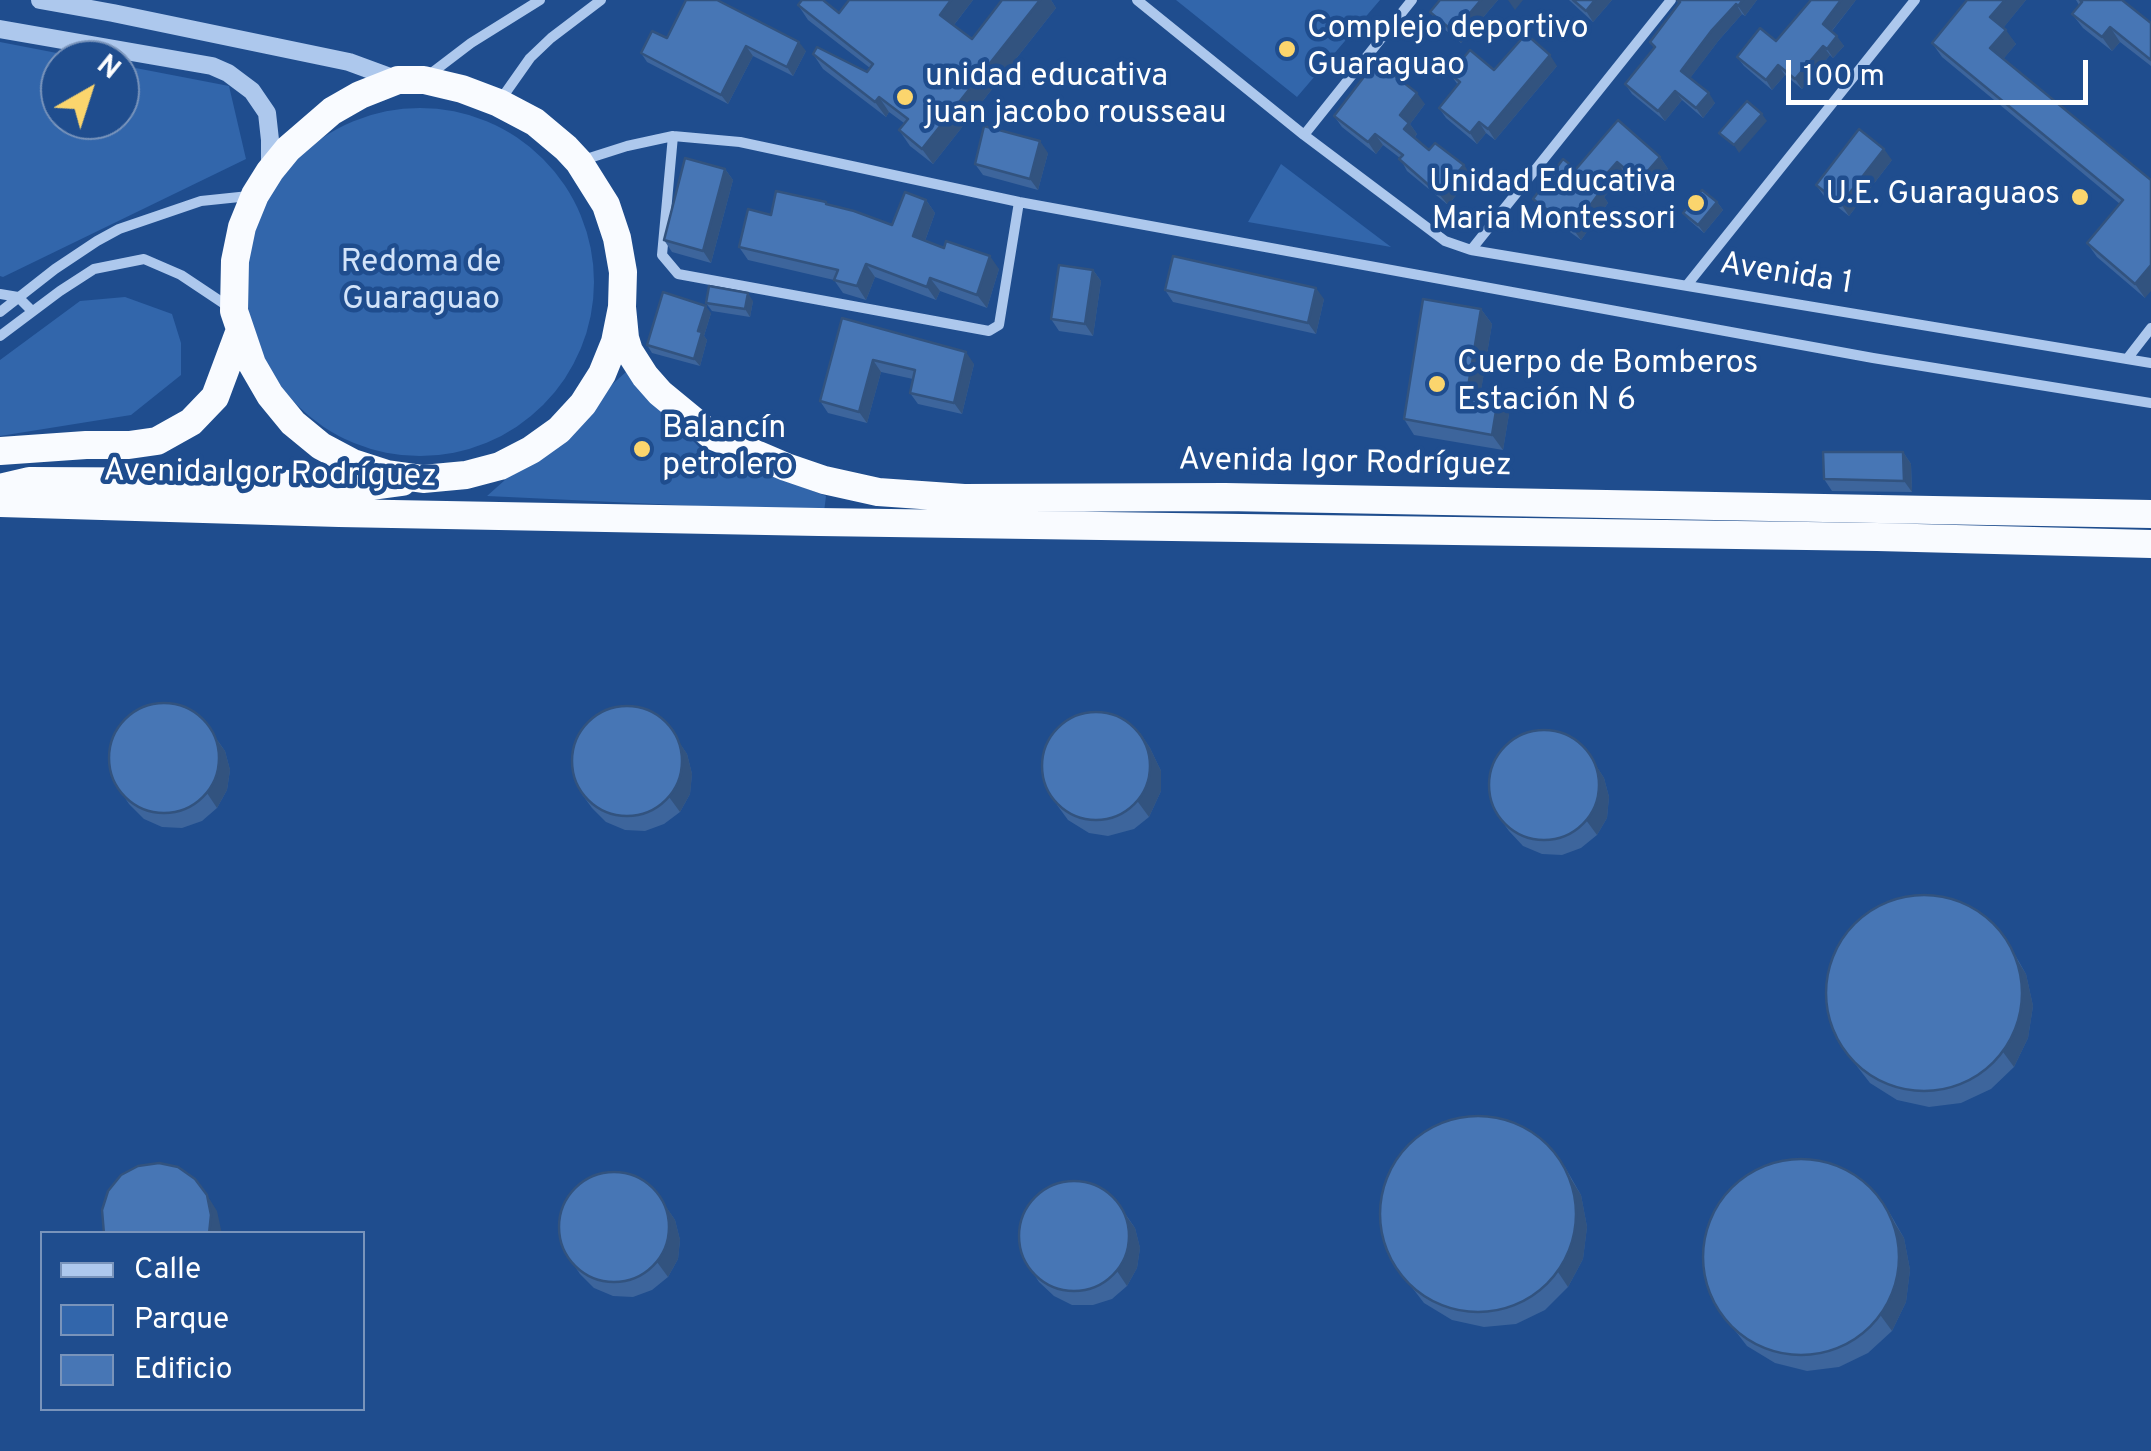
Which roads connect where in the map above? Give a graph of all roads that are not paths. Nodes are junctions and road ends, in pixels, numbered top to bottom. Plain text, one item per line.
1 (40, 0) edge
2 (540, 0) edge
3 (601, 0) edge
4 (1137, 0) edge
5 (1412, 0) edge
6 (1672, 0) edge
7 (1915, 0) edge
8 (0, 29) edge
9 (411, 80) junction
10 (499, 103) junction
11 (1304, 135) junction
12 (673, 136) junction
13 (579, 162) junction
14 (262, 183) junction
15 (1019, 202) junction
16 (1471, 250) junction
17 (1686, 285) junction
18 (0, 294) edge
19 (18, 297) junction
20 (622, 307) junction
21 (32, 311) junction
22 (0, 312) edge
23 (237, 320) junction
24 (2151, 328) edge
25 (0, 336) edge
26 (2126, 358) junction
27 (2151, 363) edge
28 (2151, 403) edge
29 (0, 452) edge
30 (427, 479) junction
31 (0, 488) edge
32 (0, 504) edge
33 (2151, 514) edge
34 (538, 516) junction
35 (2151, 544) edge

1 - 9 street
2 - 9 street
3 - 10 street
4 - 11 street, Avenida 1
5 - 11 street
6 - 16 street
7 - 17 street
8 - 14 street
9 - 10 highway
9 - 14 highway
10 - 13 highway
11 - 16 street, Avenida 1
12 - 13 street
12 - 15 street
12 - 15 street
13 - 20 highway
14 - 19 street
14 - 23 highway
15 - 28 street
16 - 17 street, Avenida 1
17 - 26 street, Avenida 1
18 - 19 street
19 - 21 street
19 - 22 street
20 - 30 highway
20 - 33 highway, Avenida Igor Rodríguez
21 - 23 street
21 - 25 street
23 - 29 highway
23 - 30 highway
24 - 26 street
26 - 27 street, Avenida 1
30 - 31 highway
30 - 34 highway, Avenida Igor Rodríguez
32 - 34 highway, Avenida Igor Rodríguez
34 - 35 highway, Avenida Igor Rodríguez

